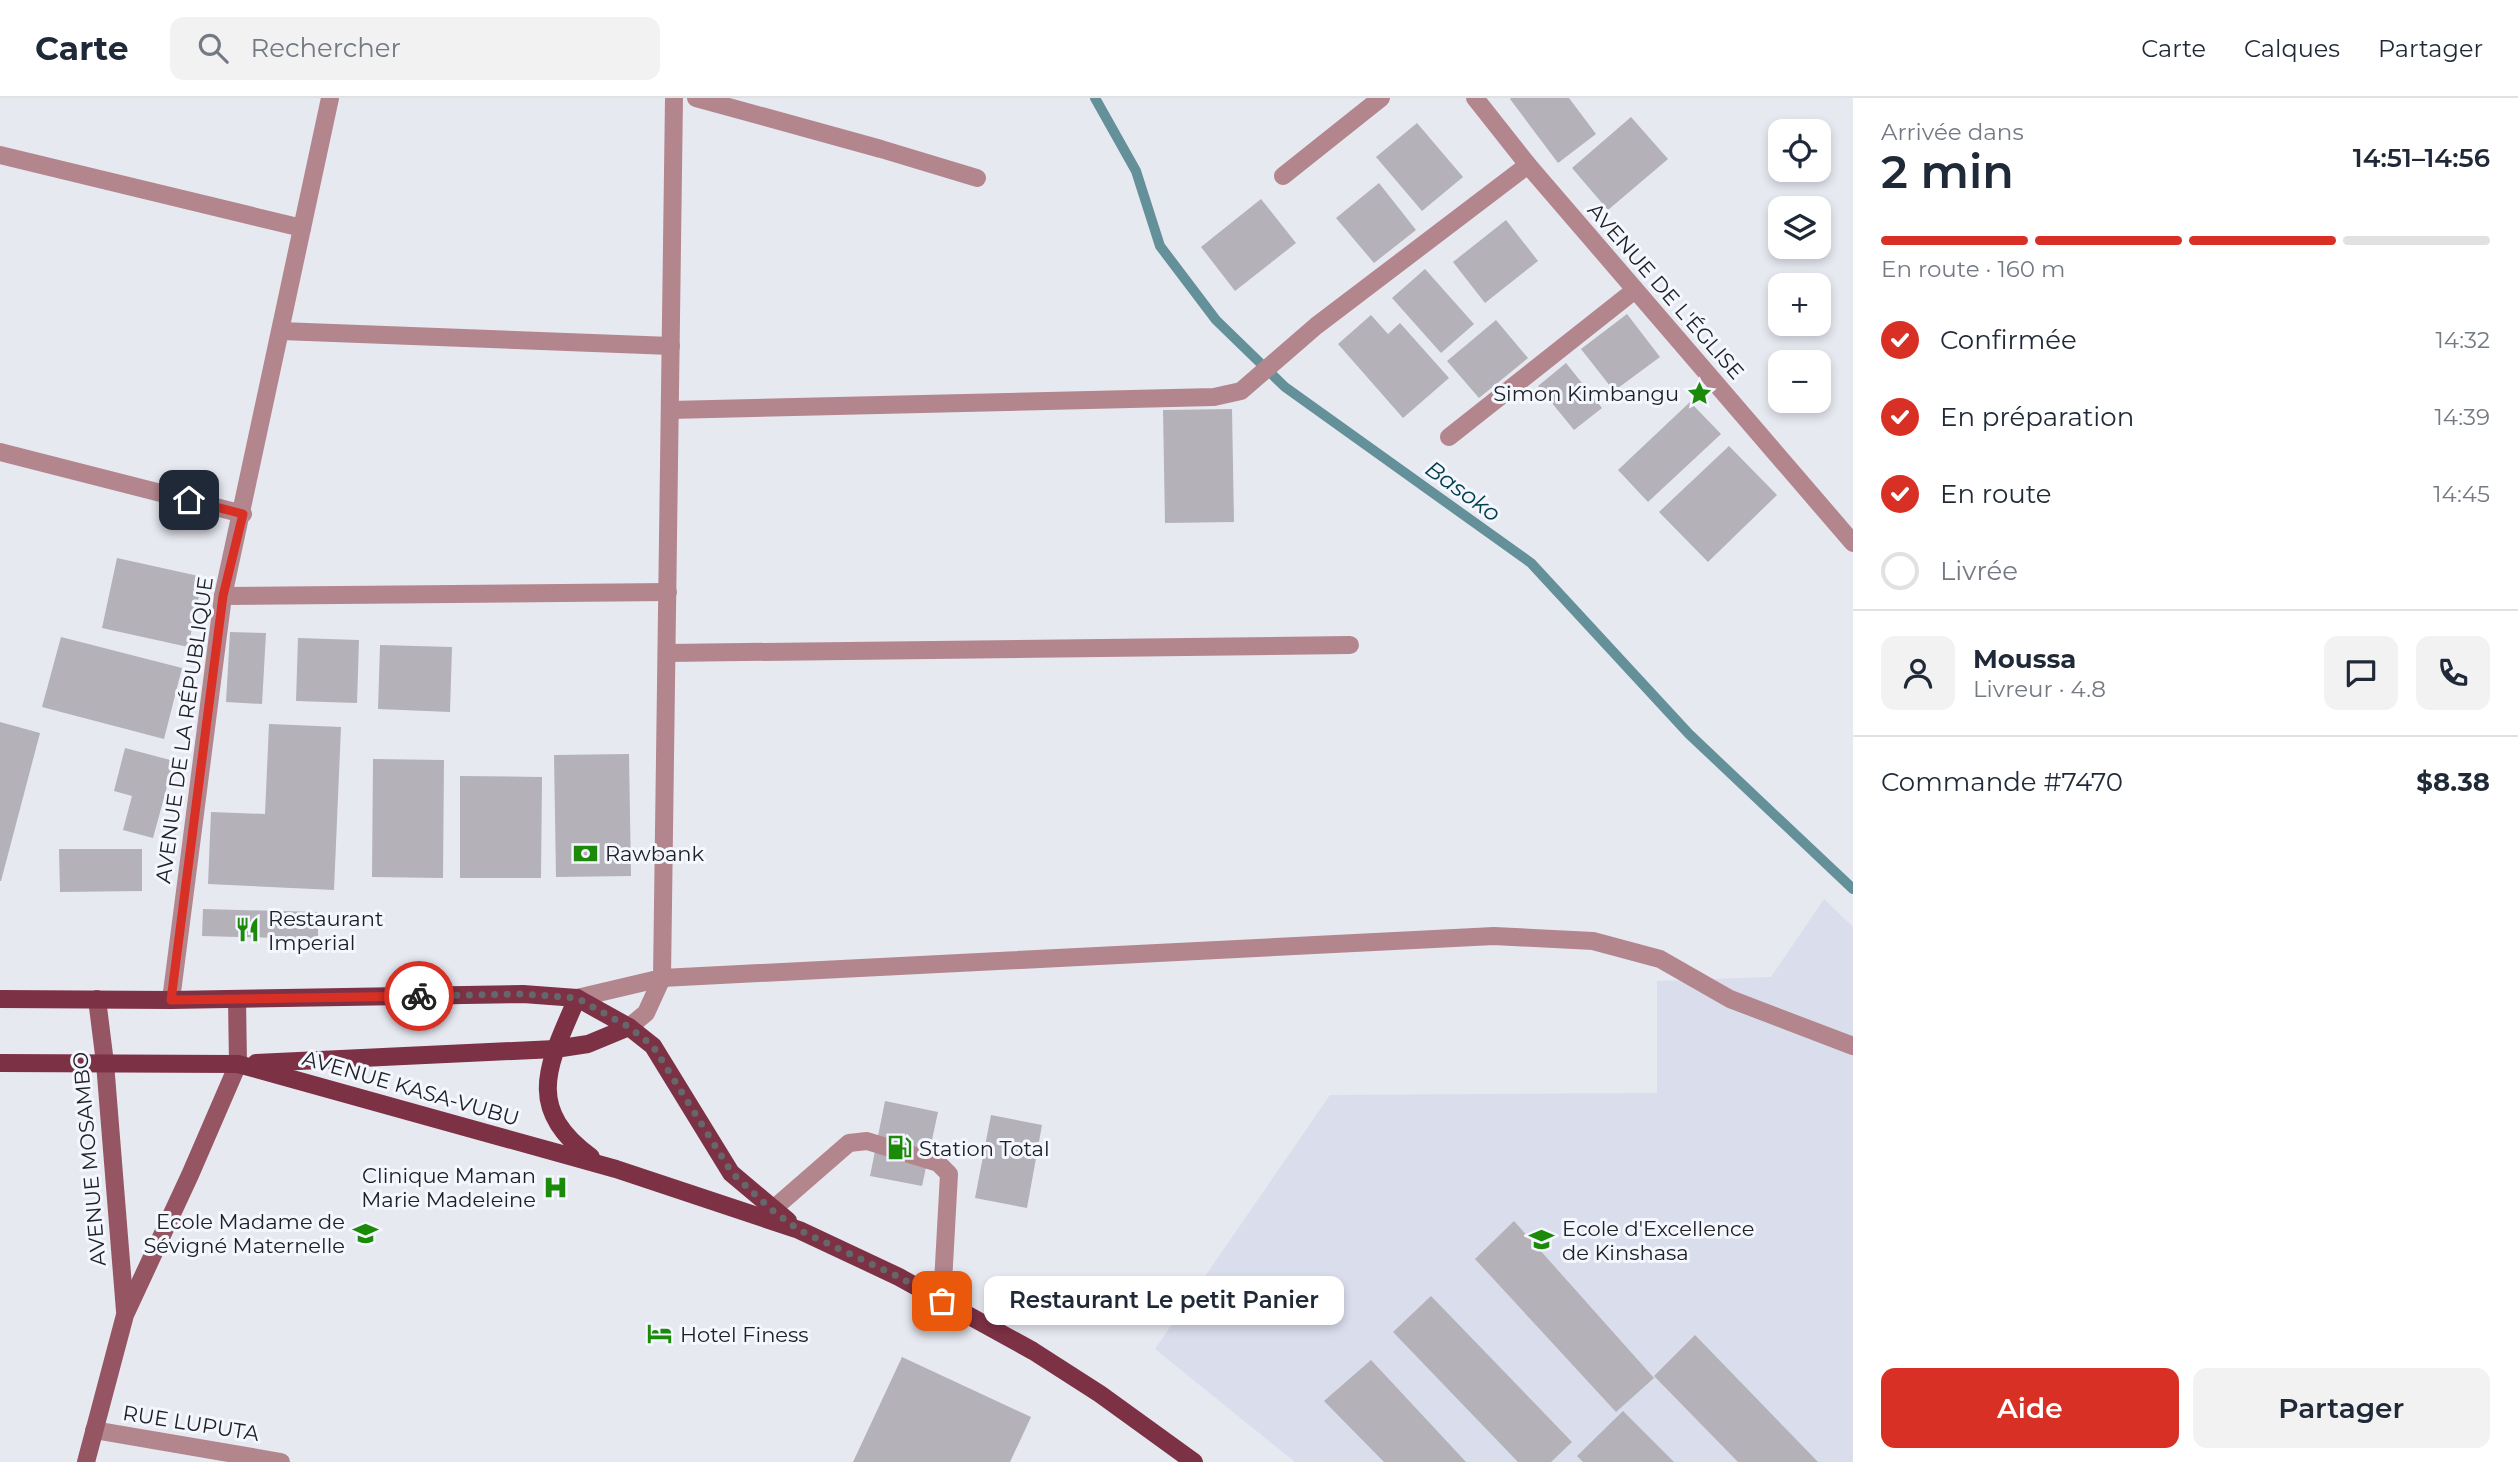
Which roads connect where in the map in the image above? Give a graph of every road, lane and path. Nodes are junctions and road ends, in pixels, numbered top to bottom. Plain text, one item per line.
1 (330, 98) edge
2 (674, 98) edge
3 (696, 98) edge
4 (1381, 98) edge
5 (1475, 98) edge
6 (0, 155) edge
7 (1528, 165) junction
8 (1283, 176) dead end
9 (977, 178) dead end
10 (302, 228) junction
11 (1635, 290) junction
12 (281, 331) junction
13 (671, 346) junction
14 (670, 410) junction
15 (1449, 437) dead end
16 (0, 452) edge
17 (243, 514) junction
18 (1853, 543) edge
19 (668, 592) junction
20 (223, 596) junction
21 (1350, 645) dead end
22 (667, 653) junction
23 (662, 978) junction
24 (577, 998) junction
25 (0, 999) edge
26 (97, 999) junction
27 (237, 999) junction
28 (171, 1000) junction
29 (629, 1027) junction
30 (1853, 1046) edge
31 (555, 1049) junction
32 (0, 1063) edge
33 (105, 1063) junction
34 (238, 1064) junction
35 (616, 1169) junction
36 (772, 1210) junction
37 (799, 1230) junction
38 (942, 1301) junction
39 (125, 1315) junction
40 (94, 1430) junction
41 (86, 1462) edge
42 (281, 1462) edge
43 (1194, 1462) edge

1 - 10 street, AVENUE DE LA RÉPUBLIQUE
2 - 13 street
3 - 9 street
4 - 8 street
5 - 7 street, AVENUE DE L'ÉGLISE
6 - 10 street
7 - 11 street, AVENUE DE L'ÉGLISE
7 - 14 street
10 - 12 street, AVENUE DE LA RÉPUBLIQUE
11 - 15 street
11 - 18 street, AVENUE DE L'ÉGLISE
12 - 13 street
12 - 17 street, AVENUE DE LA RÉPUBLIQUE
13 - 14 street
14 - 19 street
16 - 17 street
17 - 20 street, AVENUE DE LA RÉPUBLIQUE
19 - 20 street
19 - 22 street
20 - 28 street, AVENUE DE LA RÉPUBLIQUE
21 - 22 street
22 - 23 street
23 - 24 street
23 - 29 street
23 - 30 street
24 - 27 main road, AVENUE KASA-VUBU
24 - 29 main road, AVENUE KASA-VUBU
24 - 31 main road
25 - 26 main road, AVENUE KASA-VUBU
26 - 28 main road, AVENUE KASA-VUBU
26 - 33 street, AVENUE MOSAMBO
27 - 28 main road, AVENUE KASA-VUBU
27 - 34 street, AVENUE MOSAMBO
29 - 31 main road
29 - 36 main road, AVENUE KASA-VUBU
31 - 34 main road
31 - 35 main road
32 - 33 main road, AVENUE KASA-VUBU
33 - 34 main road, AVENUE KASA-VUBU
33 - 39 street, AVENUE MOSAMBO
34 - 35 main road, AVENUE KASA-VUBU
34 - 39 street, AVENUE MOSAMBO
35 - 37 main road, AVENUE KASA-VUBU
36 - 37 main road, AVENUE KASA-VUBU
36 - 38 street
37 - 38 main road, AVENUE KASA-VUBU
38 - 43 main road, AVENUE KASA-VUBU
39 - 40 street, AVENUE MOSAMBO
40 - 41 street, AVENUE MOSAMBO
40 - 42 street, RUE LUPUTA

